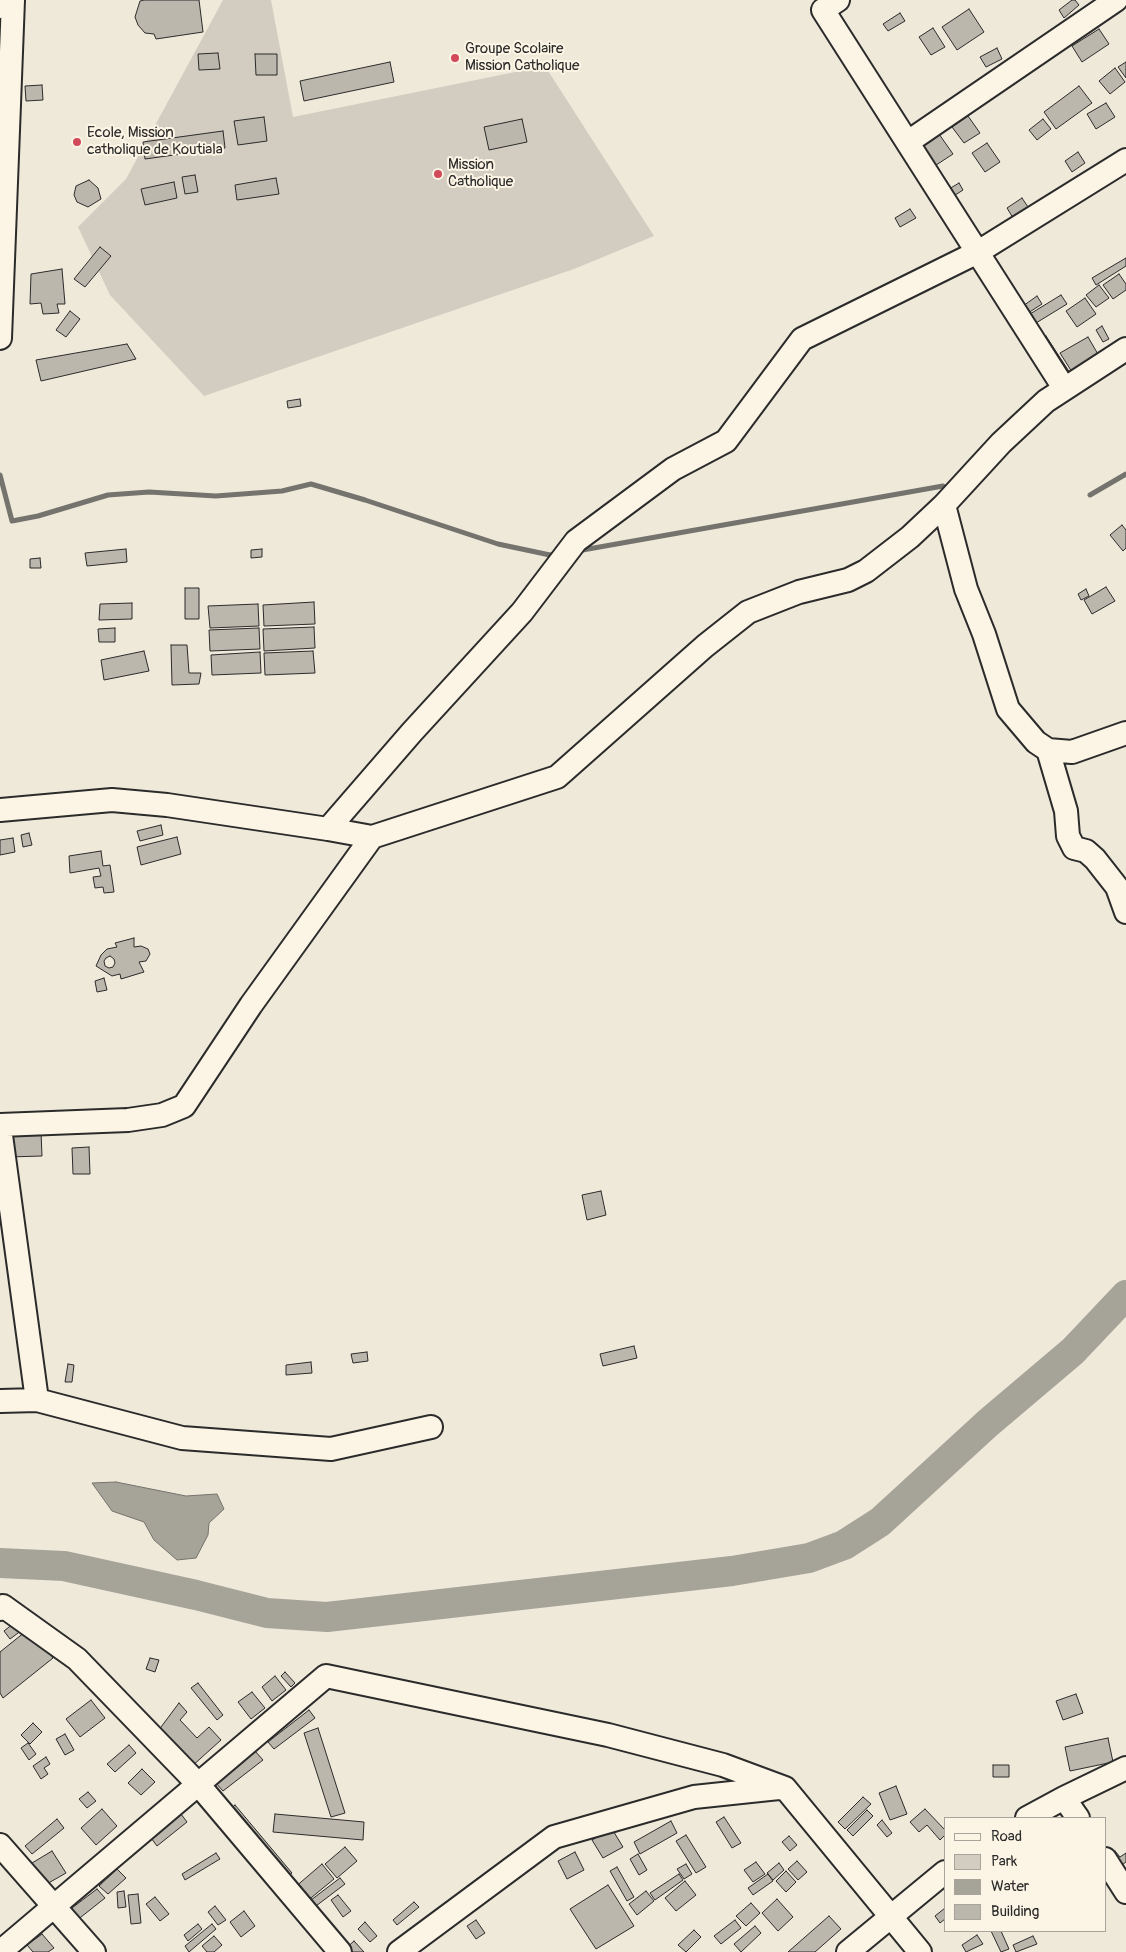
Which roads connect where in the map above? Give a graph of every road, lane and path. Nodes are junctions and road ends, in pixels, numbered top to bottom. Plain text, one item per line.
1 (5, 0) edge
2 (13, 0) edge
3 (838, 0) edge
4 (1116, 0) edge
5 (0, 4) edge
6 (908, 142) junction
7 (1126, 160) edge
8 (978, 252) junction
9 (0, 338) edge
10 (1126, 349) edge
11 (1064, 388) junction
12 (944, 505) junction
13 (1126, 733) edge
14 (1048, 750) junction
15 (0, 810) edge
16 (328, 829) junction
17 (372, 837) junction
18 (1126, 912) edge
19 (0, 1127) edge
20 (37, 1400) junction
21 (0, 1401) edge
22 (431, 1427) dead end
23 (0, 1609) edge
24 (1126, 1768) edge
25 (198, 1784) junction
26 (785, 1788) junction
27 (1064, 1798) junction
28 (1029, 1817) edge
29 (1077, 1817) edge
30 (0, 1845) edge
31 (1106, 1861) edge
32 (944, 1873) edge
33 (1126, 1892) edge
34 (53, 1908) junction
35 (891, 1917) junction
36 (0, 1952) edge
37 (94, 1952) edge
38 (340, 1952) edge
39 (399, 1952) edge
40 (848, 1952) edge
41 (920, 1952) edge

1 - 5 main road
2 - 9 street
3 - 6 street
4 - 6 street
6 - 8 street
7 - 8 street
8 - 11 street
8 - 16 street
10 - 11 street
11 - 12 street
12 - 14 street
12 - 17 street
13 - 14 street
14 - 18 street
15 - 16 street
16 - 17 street
17 - 19 street
19 - 20 street
20 - 21 street
20 - 22 street
23 - 25 street
24 - 27 street
25 - 26 street
25 - 34 street
25 - 38 street
26 - 35 street
26 - 39 street
27 - 28 street
27 - 29 street
30 - 34 street
31 - 33 street
32 - 35 street
34 - 36 street
34 - 37 street
35 - 40 street
35 - 41 street

